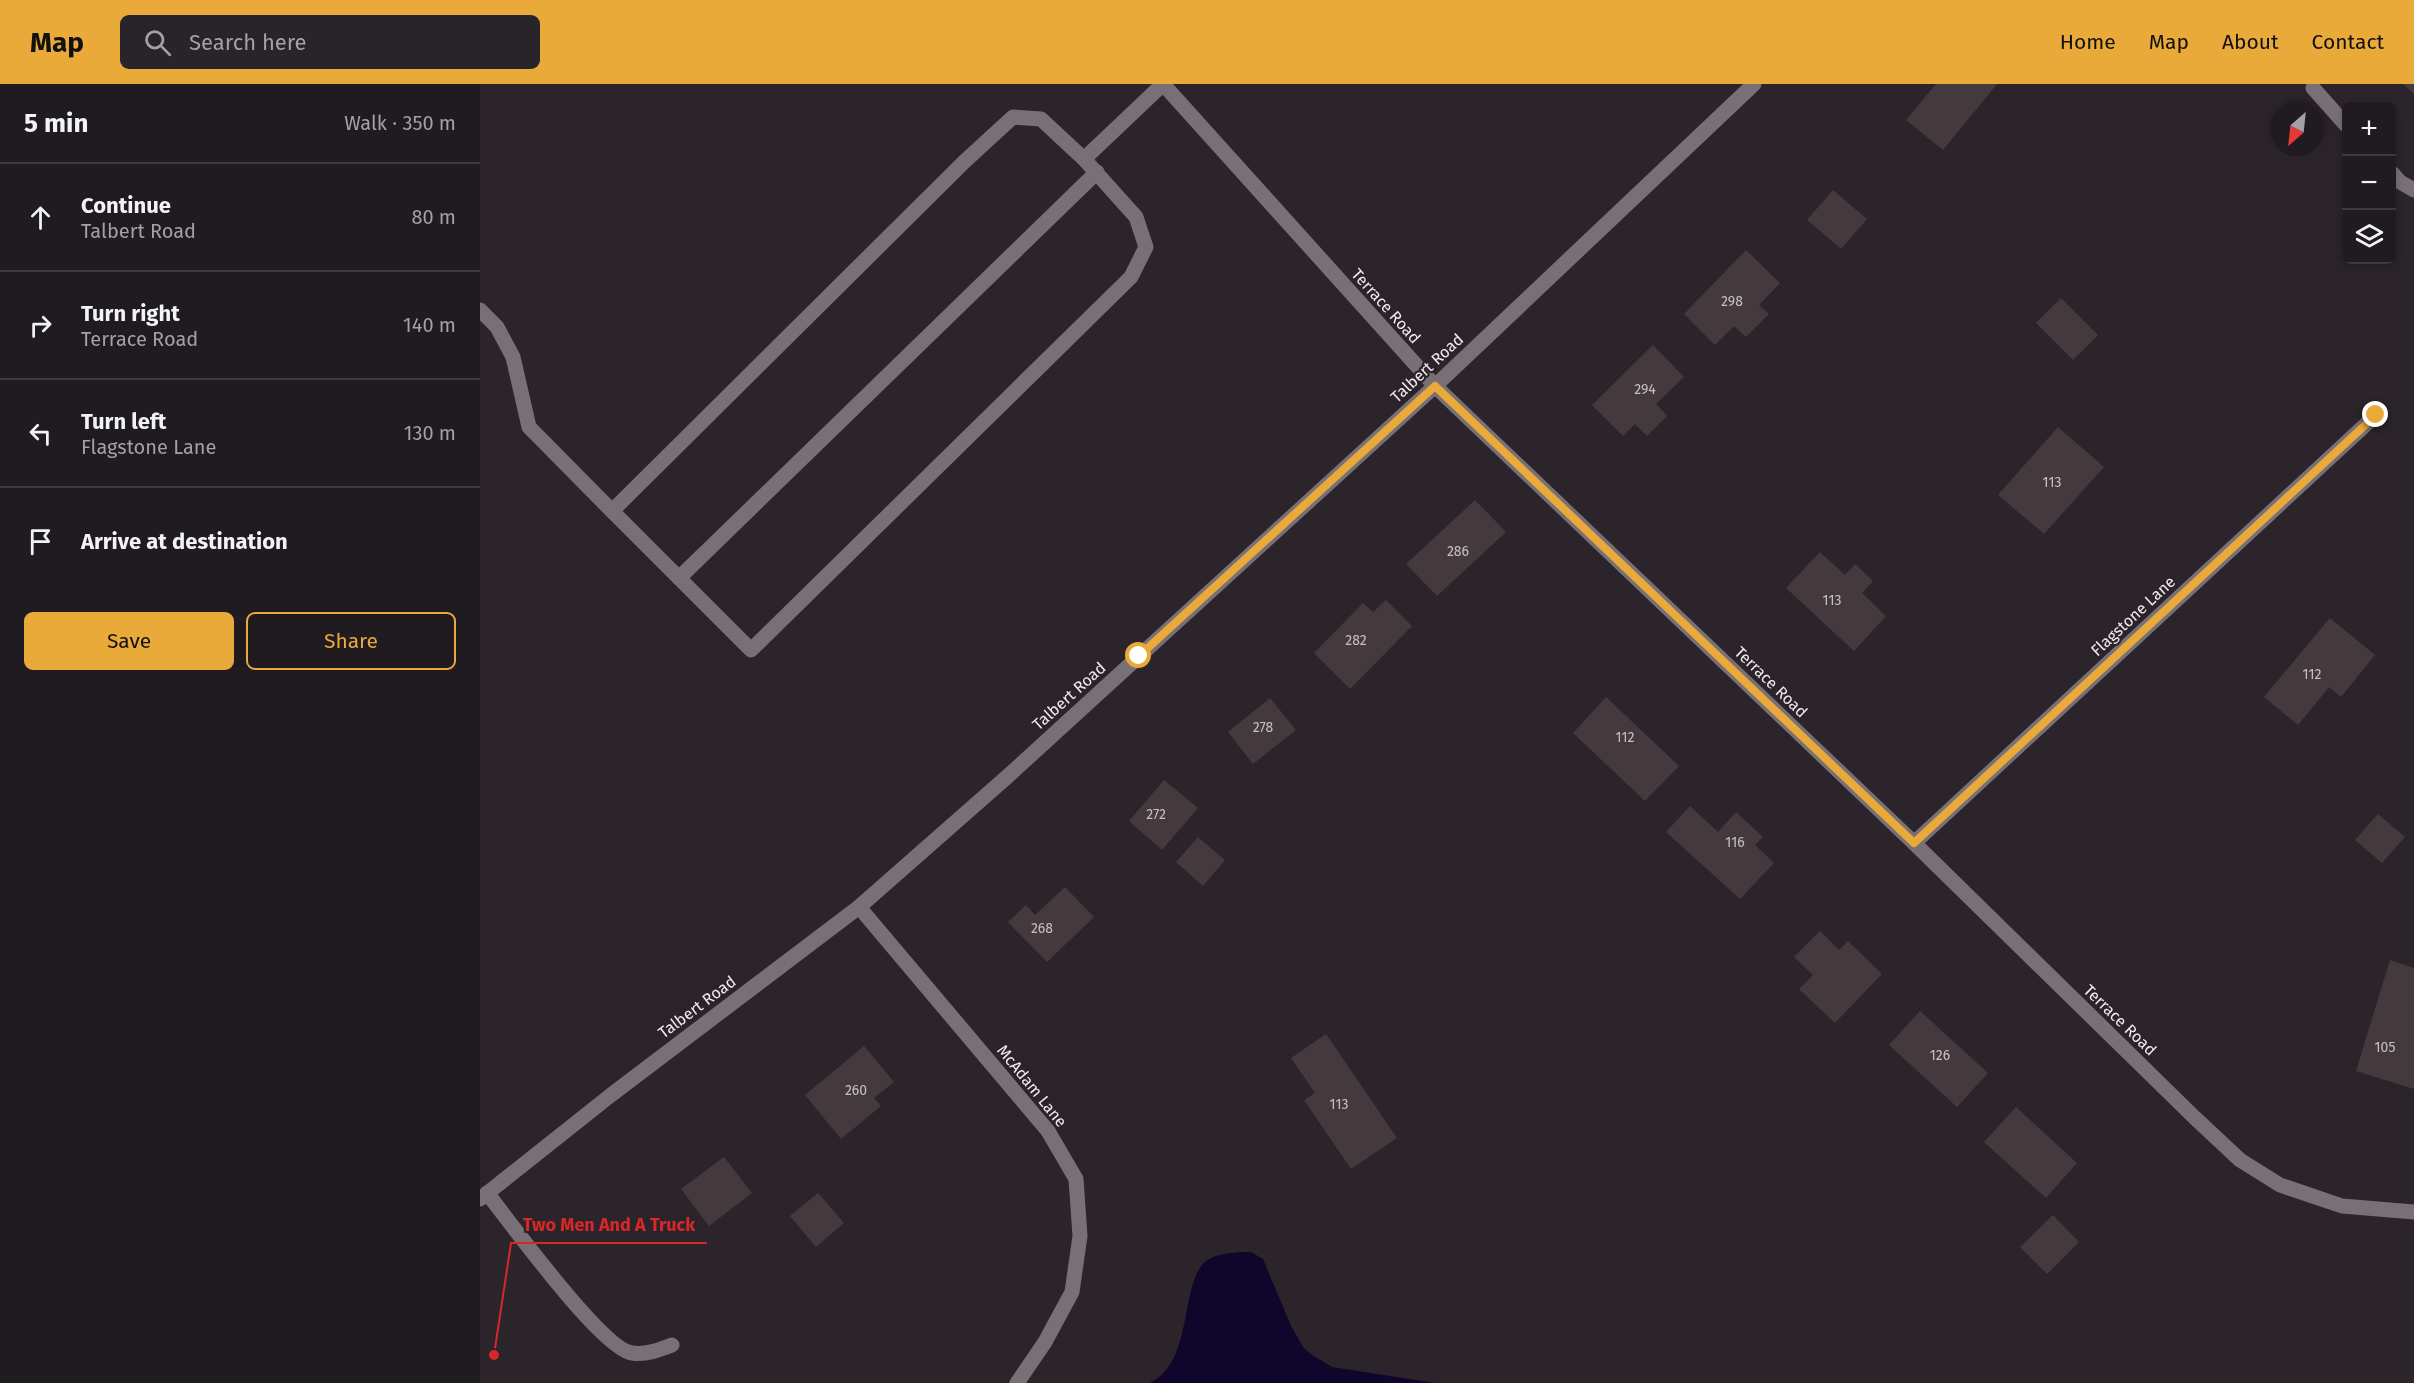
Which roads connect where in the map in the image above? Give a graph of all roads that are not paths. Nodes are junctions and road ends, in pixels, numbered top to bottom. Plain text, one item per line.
1 (1163, 84) edge
2 (1754, 84) edge
3 (2313, 88) dead end
4 (2342, 120) edge
5 (1084, 159) junction
6 (1096, 172) junction
7 (2396, 178) edge
8 (2414, 190) edge
9 (483, 319) edge
10 (1435, 386) junction
11 (2376, 415) dead end
12 (612, 511) junction
13 (679, 578) junction
14 (1914, 843) junction
15 (859, 907) junction
16 (483, 1196) edge
17 (2414, 1212) edge
18 (672, 1345) dead end
19 (1017, 1383) edge

1 - 5 street
1 - 10 street, Terrace Road
2 - 10 street, Talbert Road
3 - 4 street
5 - 6 street
5 - 12 street
6 - 13 street
6 - 13 street
7 - 8 street
9 - 12 street
10 - 14 street, Terrace Road
10 - 15 street, Talbert Road
11 - 14 street, Flagstone Lane
12 - 13 street
14 - 17 street, Terrace Road
15 - 16 street, Talbert Road
15 - 19 street, McAdam Lane
16 - 18 street

